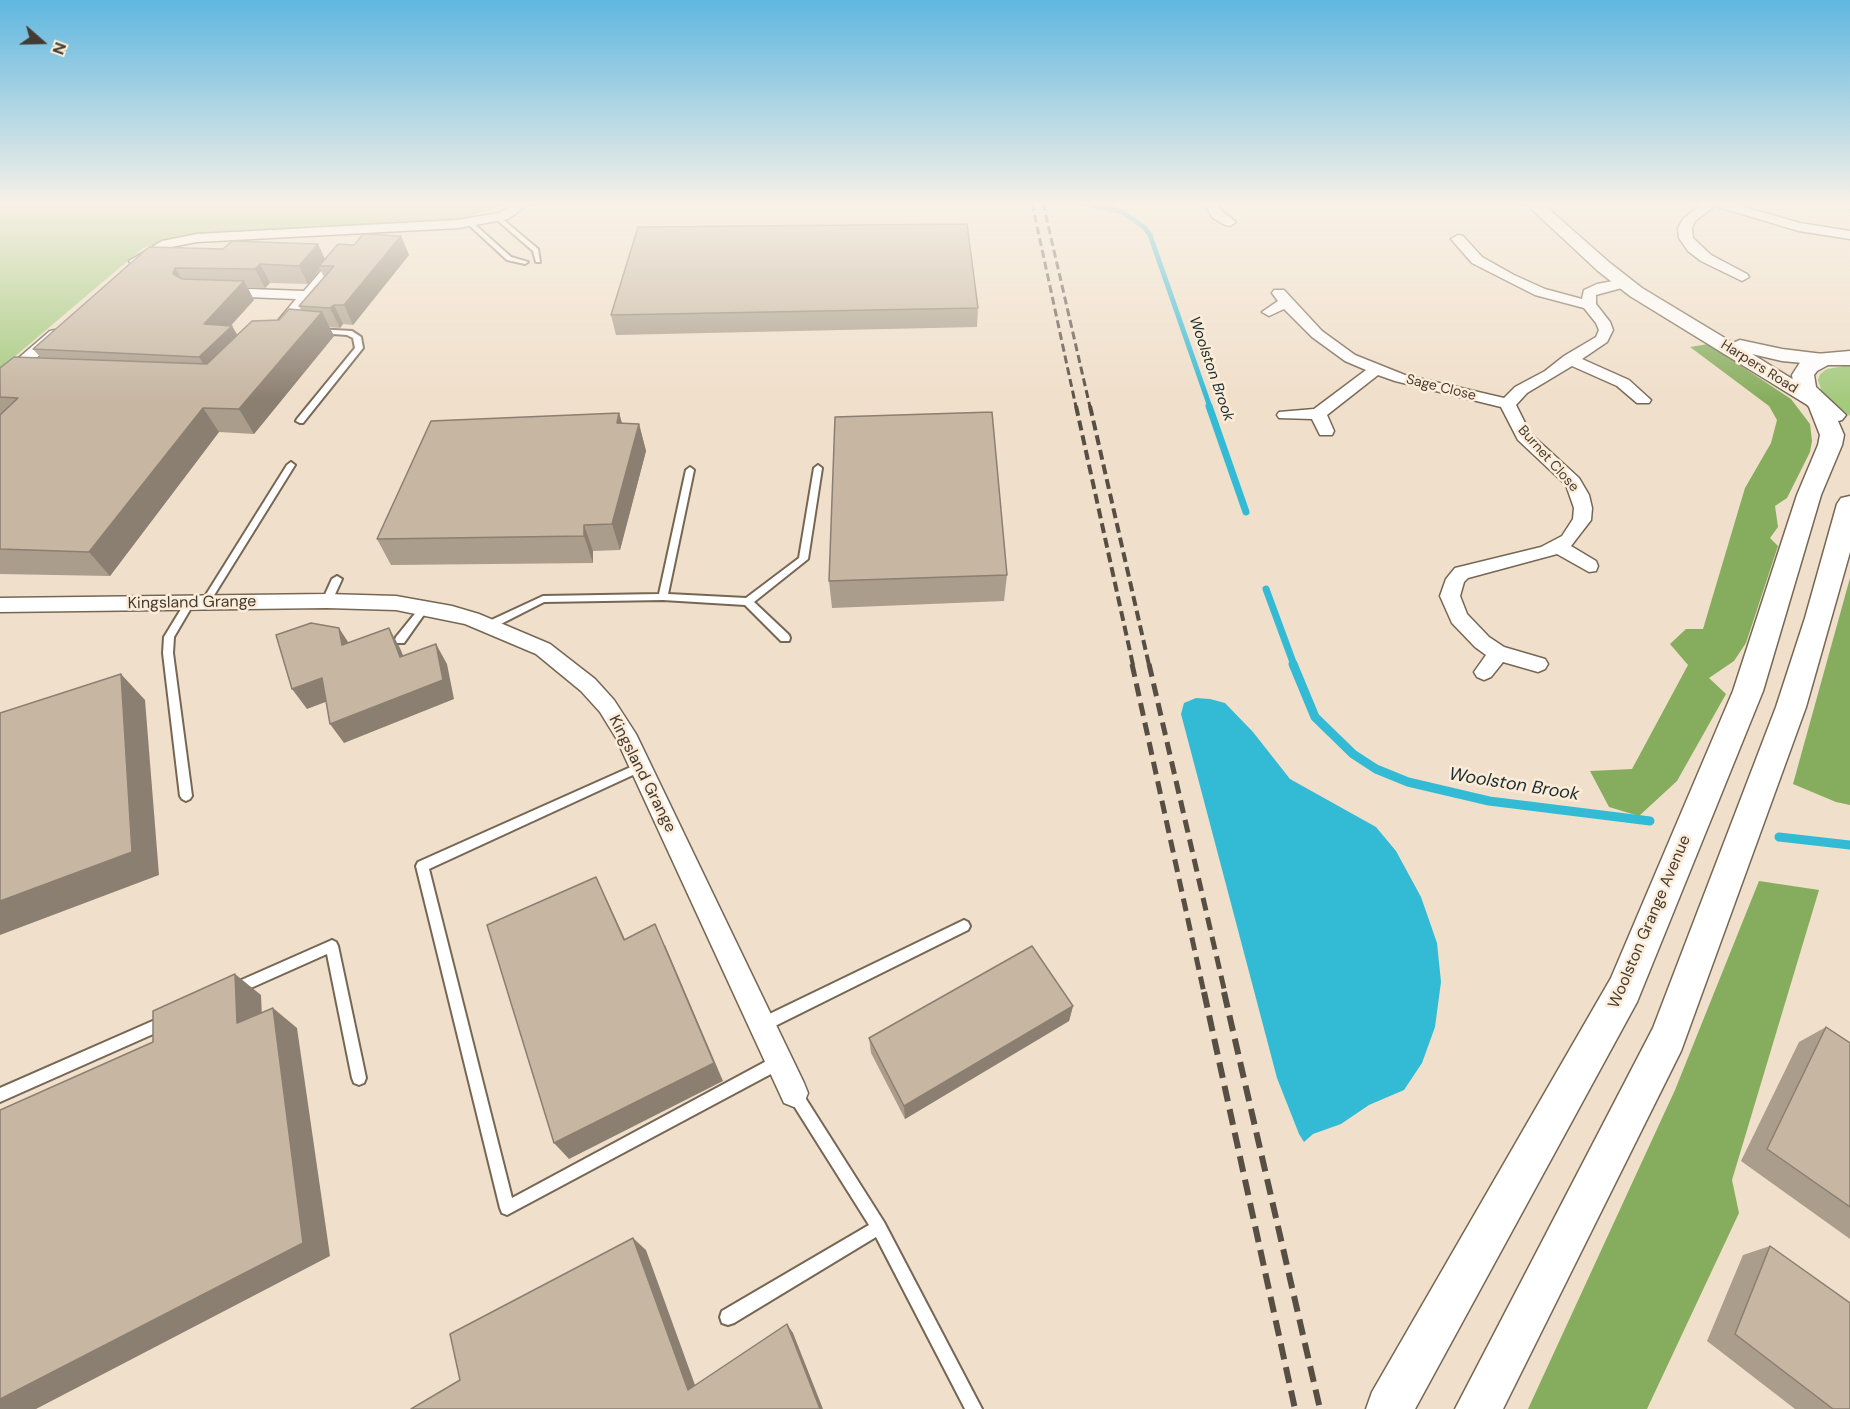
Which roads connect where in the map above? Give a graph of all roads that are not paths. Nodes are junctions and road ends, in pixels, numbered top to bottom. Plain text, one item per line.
1 (127, 269) edge
2 (331, 269) edge
3 (1493, 269) edge
4 (1607, 269) edge
5 (1725, 269) edge
6 (122, 273) edge
7 (1743, 279) dead end
8 (1624, 284) junction
9 (204, 291) edge
10 (308, 295) junction
11 (1589, 304) junction
12 (1269, 312) dead end
13 (62, 327) edge
14 (304, 329) edge
15 (1702, 331) junction
16 (264, 338) edge
17 (1839, 357) edge
18 (1569, 359) junction
19 (1376, 369) junction
20 (33, 374) edge
21 (5, 378) edge
22 (1643, 400) dead end
23 (1818, 403) junction
24 (1508, 404) junction
25 (1318, 414) junction
26 (1285, 415) dead end
27 (300, 421) dead end
28 (1850, 424) edge
29 (1326, 431) dead end
30 (291, 465) dead end
31 (818, 468) dead end
32 (690, 470) dead end
33 (1850, 504) edge
34 (1559, 547) junction
35 (1589, 566) dead end
36 (337, 579) dead end
37 (663, 597) junction
38 (327, 601) junction
39 (748, 602) junction
40 (197, 603) junction
41 (0, 605) edge
42 (425, 608) junction
43 (490, 625) junction
44 (785, 638) dead end
45 (400, 640) dead end
46 (1498, 653) junction
47 (1538, 664) dead end
48 (1484, 672) dead end
49 (642, 766) junction
50 (186, 796) dead end
51 (964, 926) dead end
52 (225, 994) edge
53 (171, 1018) edge
54 (762, 1025) junction
55 (780, 1061) junction
56 (359, 1078) dead end
57 (794, 1093) joint
58 (0, 1095) edge
59 (879, 1227) junction
60 (728, 1317) dead end
61 (974, 1409) edge
62 (1389, 1409) edge
63 (1478, 1409) edge

1 - 6 street
2 - 10 street
3 - 11 street
4 - 8 street, Harpers Road
5 - 7 street
8 - 11 street
8 - 15 street, Harpers Road
9 - 10 street
10 - 16 street
11 - 18 street
12 - 19 street, Sage Close
13 - 21 street
14 - 27 lane
15 - 17 street, Harpers Road
15 - 23 street, Harpers Road
17 - 23 main road, Woolston Grange Avenue
18 - 22 street
18 - 24 street
19 - 24 street, Sage Close
19 - 25 street
20 - 21 street
23 - 28 main road
23 - 62 main road, Woolston Grange Avenue
24 - 34 street, Burnet Close
25 - 26 street
25 - 29 street
30 - 40 lane
31 - 39 lane
32 - 37 lane
33 - 63 main road
34 - 35 street
34 - 46 street, Burnet Close
36 - 38 lane
37 - 39 lane
37 - 43 lane
38 - 40 street, Kingsland Grange
38 - 42 street, Kingsland Grange
39 - 44 lane
40 - 41 street, Kingsland Grange
40 - 50 lane
42 - 43 street, Kingsland Grange
42 - 45 lane
43 - 49 street, Kingsland Grange
46 - 47 street, Burnet Close
46 - 48 street
49 - 54 street, Kingsland Grange
49 - 55 lane
51 - 54 lane
52 - 56 lane
53 - 58 lane
54 - 55 street, Kingsland Grange
55 - 57 street, Kingsland Grange
57 - 59 lane
59 - 60 lane
59 - 61 lane

